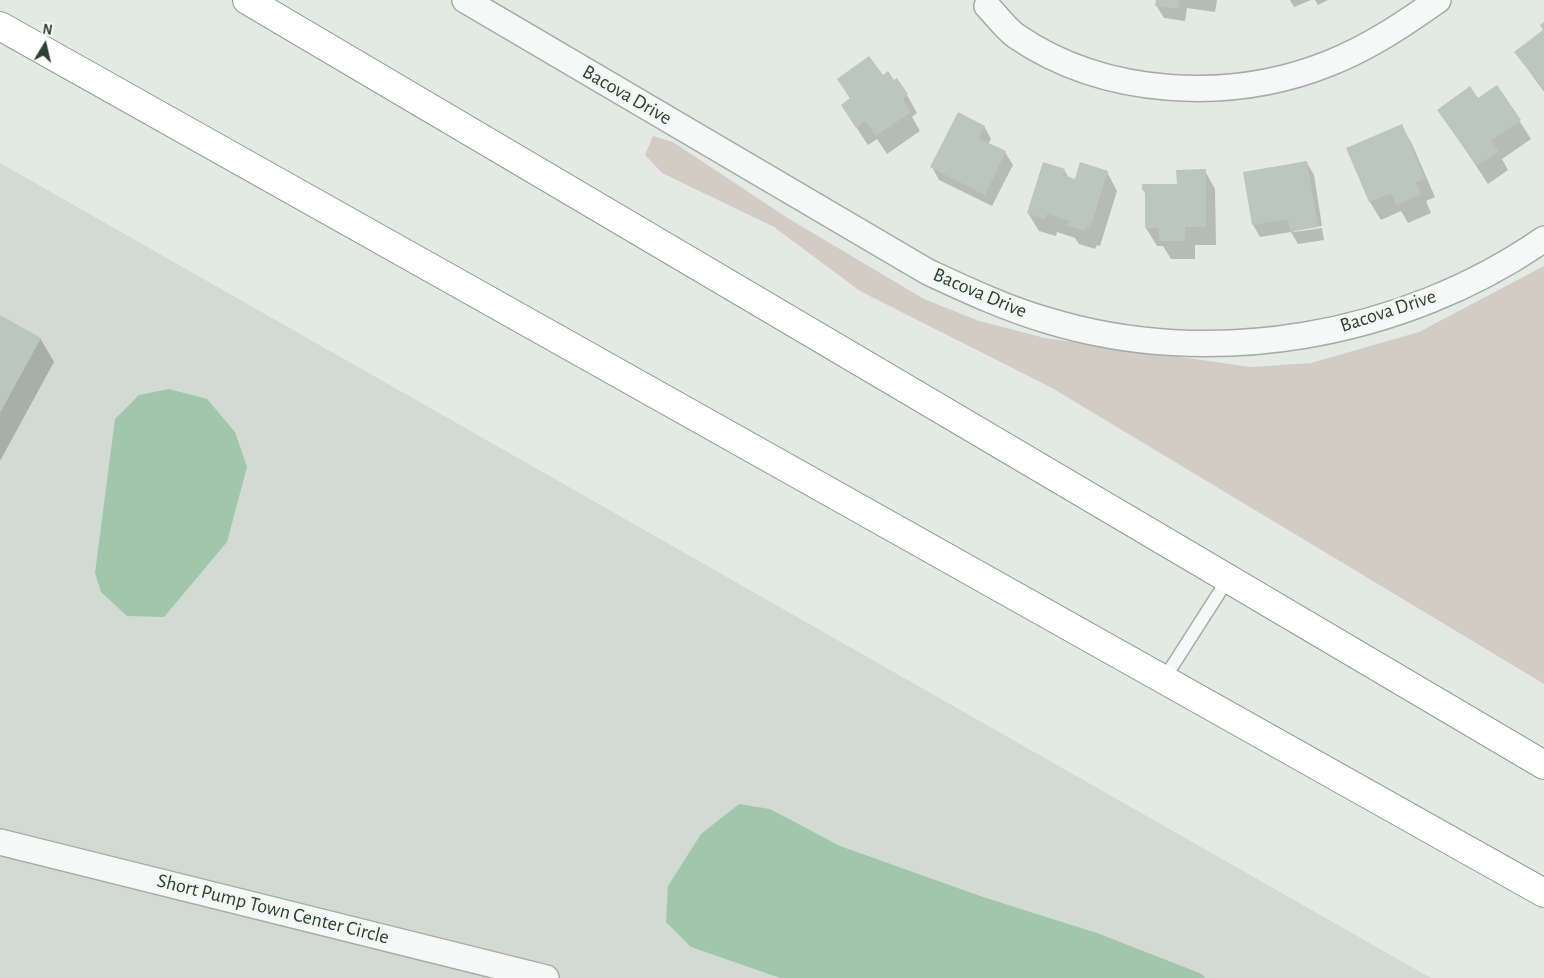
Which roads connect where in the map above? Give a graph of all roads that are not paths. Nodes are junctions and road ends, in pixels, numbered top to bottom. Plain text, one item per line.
1 (247, 0) edge
2 (465, 0) edge
3 (1438, 0) edge
4 (987, 6) dead end
5 (0, 26) edge
6 (1544, 238) edge
7 (1228, 579) junction
8 (1164, 679) junction
9 (1544, 765) edge
10 (0, 842) edge
11 (1544, 893) edge
12 (546, 978) edge

1 - 7 highway
2 - 6 street, Bacova Drive
3 - 4 street
5 - 8 highway
7 - 8 lane
7 - 9 highway
8 - 11 highway
10 - 12 street, Short Pump Town Center Circle

